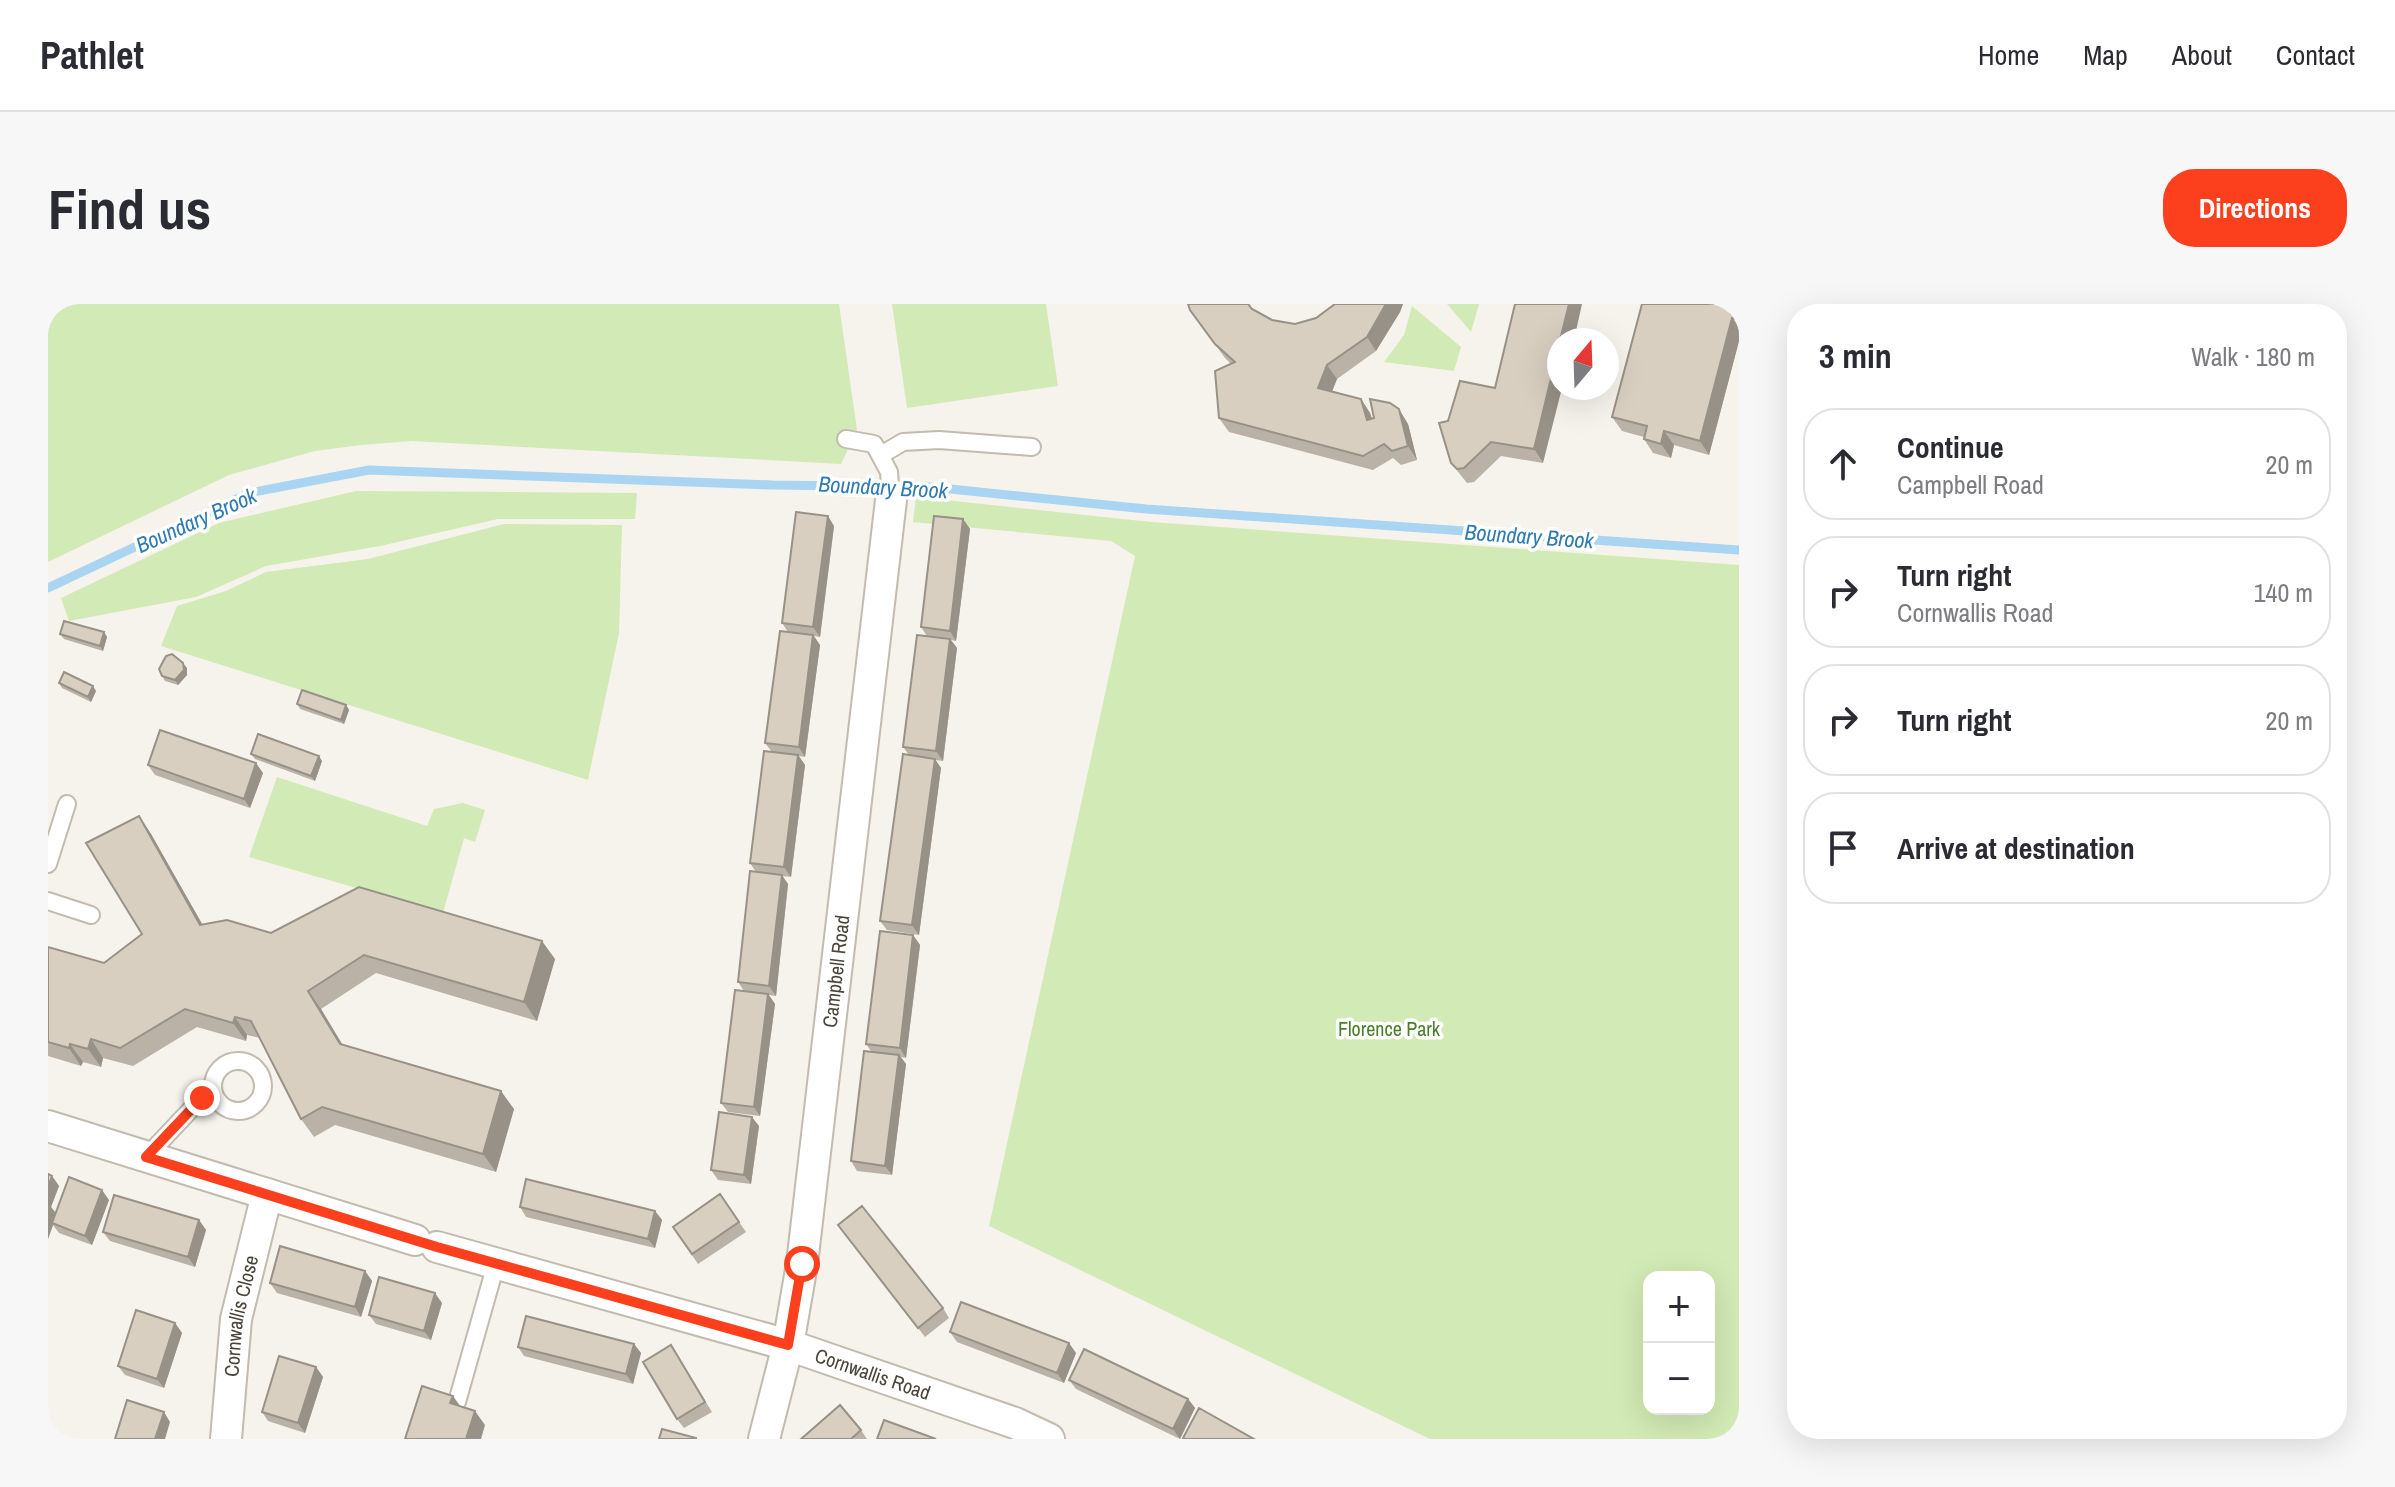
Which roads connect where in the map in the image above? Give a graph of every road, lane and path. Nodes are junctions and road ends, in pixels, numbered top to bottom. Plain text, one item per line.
1 (846, 439) dead end
2 (1032, 447) dead end
3 (881, 455) junction
4 (890, 491) joint
5 (67, 804) dead end
6 (48, 864) edge
7 (48, 901) edge
8 (91, 915) dead end
9 (213, 1086) dead end
10 (48, 1126) edge
11 (146, 1157) junction
12 (267, 1194) junction
13 (496, 1264) junction
14 (788, 1345) junction
15 (457, 1402) edge
16 (226, 1439) edge
17 (764, 1439) edge
18 (1049, 1439) edge

1 - 3 lane
2 - 3 lane
3 - 4 lane
4 - 14 street, Campbell Road
5 - 6 lane
7 - 8 lane
9 - 11 lane
10 - 11 street, Cornwallis Road
11 - 12 street, Cornwallis Road
12 - 13 street, Cornwallis Road
12 - 16 street, Cornwallis Close
13 - 14 street, Cornwallis Road
13 - 15 lane
14 - 17 street, Campbell Road
14 - 18 street, Cornwallis Road

